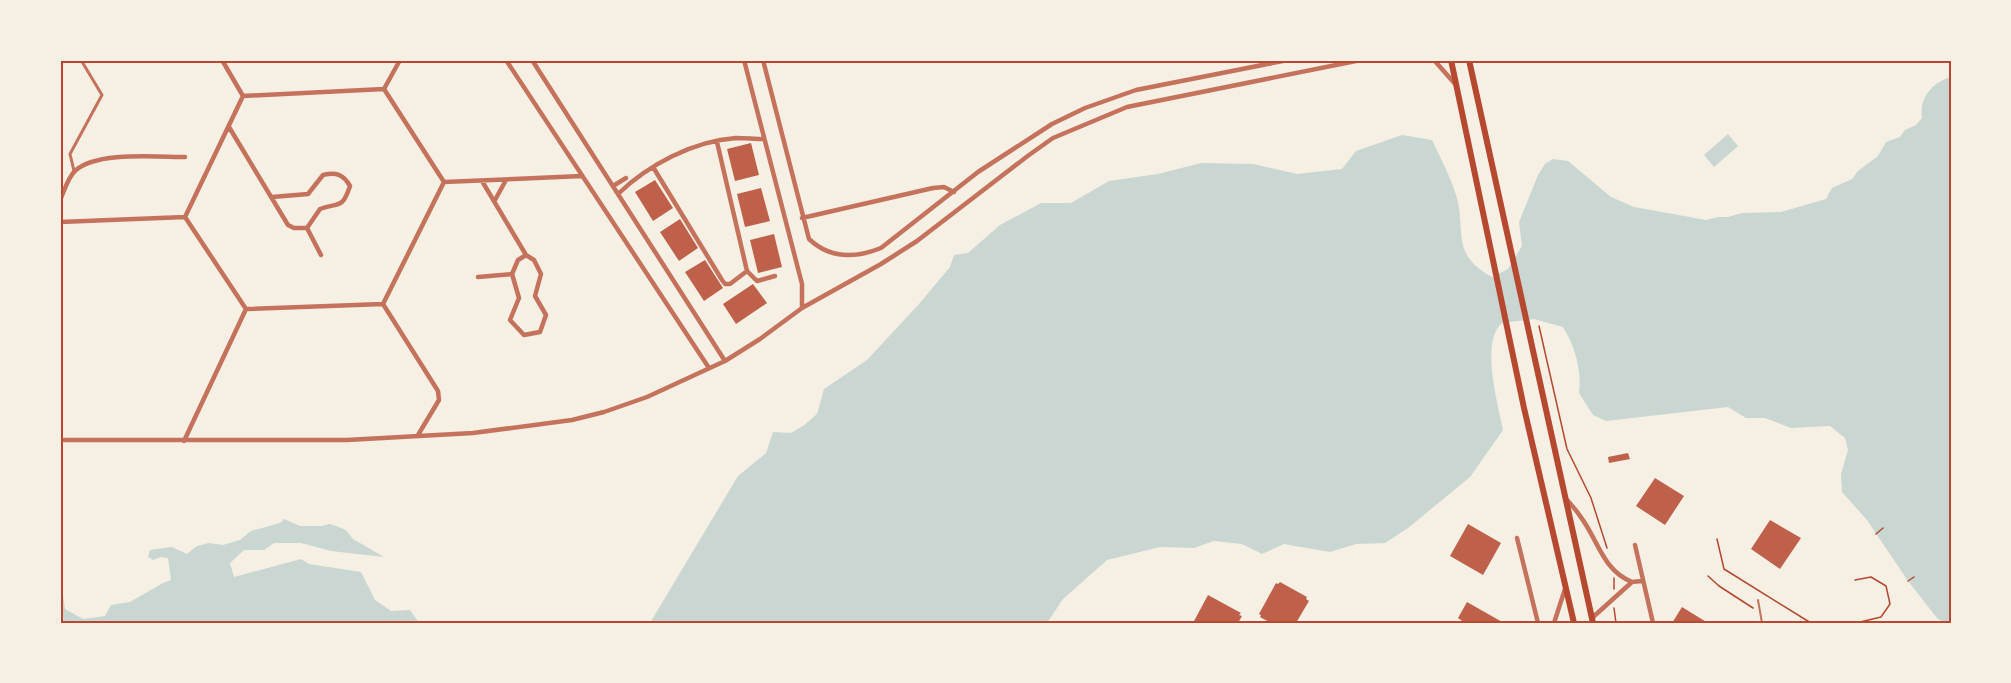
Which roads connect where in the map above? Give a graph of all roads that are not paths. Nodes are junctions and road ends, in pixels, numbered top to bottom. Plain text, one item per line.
1 (81, 60) edge
2 (222, 60) edge
3 (400, 60) edge
4 (506, 60) edge
5 (532, 60) edge
6 (744, 60) edge
7 (763, 60) edge
8 (1288, 60) edge
9 (1361, 60) edge
10 (1434, 60) edge
11 (1451, 60) edge
12 (1469, 60) edge
13 (1456, 85) junction
14 (384, 90) junction
15 (243, 96) junction
16 (229, 127) junction
17 (764, 139) junction
18 (717, 142) junction
19 (185, 157) dead end
20 (653, 166) junction
21 (74, 171) junction
22 (582, 176) junction
23 (626, 178) dead end
24 (506, 180) junction
25 (482, 181) junction
26 (444, 182) junction
27 (613, 186) junction
28 (954, 192) junction
29 (618, 194) junction
30 (272, 197) junction
31 (60, 200) edge
32 (495, 200) junction
33 (185, 217) junction
34 (802, 218) junction
35 (60, 222) edge
36 (307, 228) junction
37 (321, 255) dead end
38 (526, 255) junction
39 (747, 271) junction
40 (512, 274) junction
41 (775, 276) dead end
42 (478, 278) dead end
43 (383, 304) junction
44 (802, 308) junction
45 (246, 309) junction
46 (725, 361) junction
47 (709, 368) junction
48 (418, 435) junction
49 (60, 440) edge
50 (183, 441) junction
51 (1568, 501) junction
52 (1517, 538) dead end
53 (1635, 545) dead end
54 (1642, 581) junction
55 (1632, 582) junction
56 (1565, 589) junction
57 (1758, 600) dead end
58 (1593, 620) edge
59 (1538, 623) edge
60 (1554, 623) edge
61 (1574, 623) edge
62 (1653, 623) edge
63 (1762, 623) edge

1 - 21 street
2 - 15 street
3 - 14 street
4 - 22 street
5 - 27 street
6 - 17 street
7 - 34 street
8 - 28 street
9 - 44 street
10 - 13 street
11 - 13 main road
12 - 51 main road
13 - 56 main road
14 - 15 street
14 - 26 street
15 - 16 street
16 - 30 street
16 - 33 street
17 - 18 street
17 - 44 street
18 - 20 street
18 - 39 street
19 - 21 street
20 - 29 street
20 - 39 street
21 - 31 street
22 - 24 street
22 - 47 street
23 - 27 street
24 - 25 street
24 - 32 street
25 - 26 street
25 - 32 street
26 - 43 street
27 - 29 street
28 - 34 street
28 - 34 street
29 - 46 street
30 - 36 street
30 - 36 street
32 - 38 street
33 - 35 street
33 - 45 street
36 - 37 street
38 - 40 street
38 - 40 street
39 - 41 street
40 - 42 street
43 - 45 street
43 - 48 street
44 - 46 street
45 - 50 street
46 - 47 street
47 - 48 street
48 - 50 street
49 - 50 street
51 - 55 street
51 - 58 main road
52 - 59 street
53 - 54 street
54 - 55 street
54 - 62 street
55 - 58 street
56 - 60 street
56 - 61 main road
57 - 63 lane

